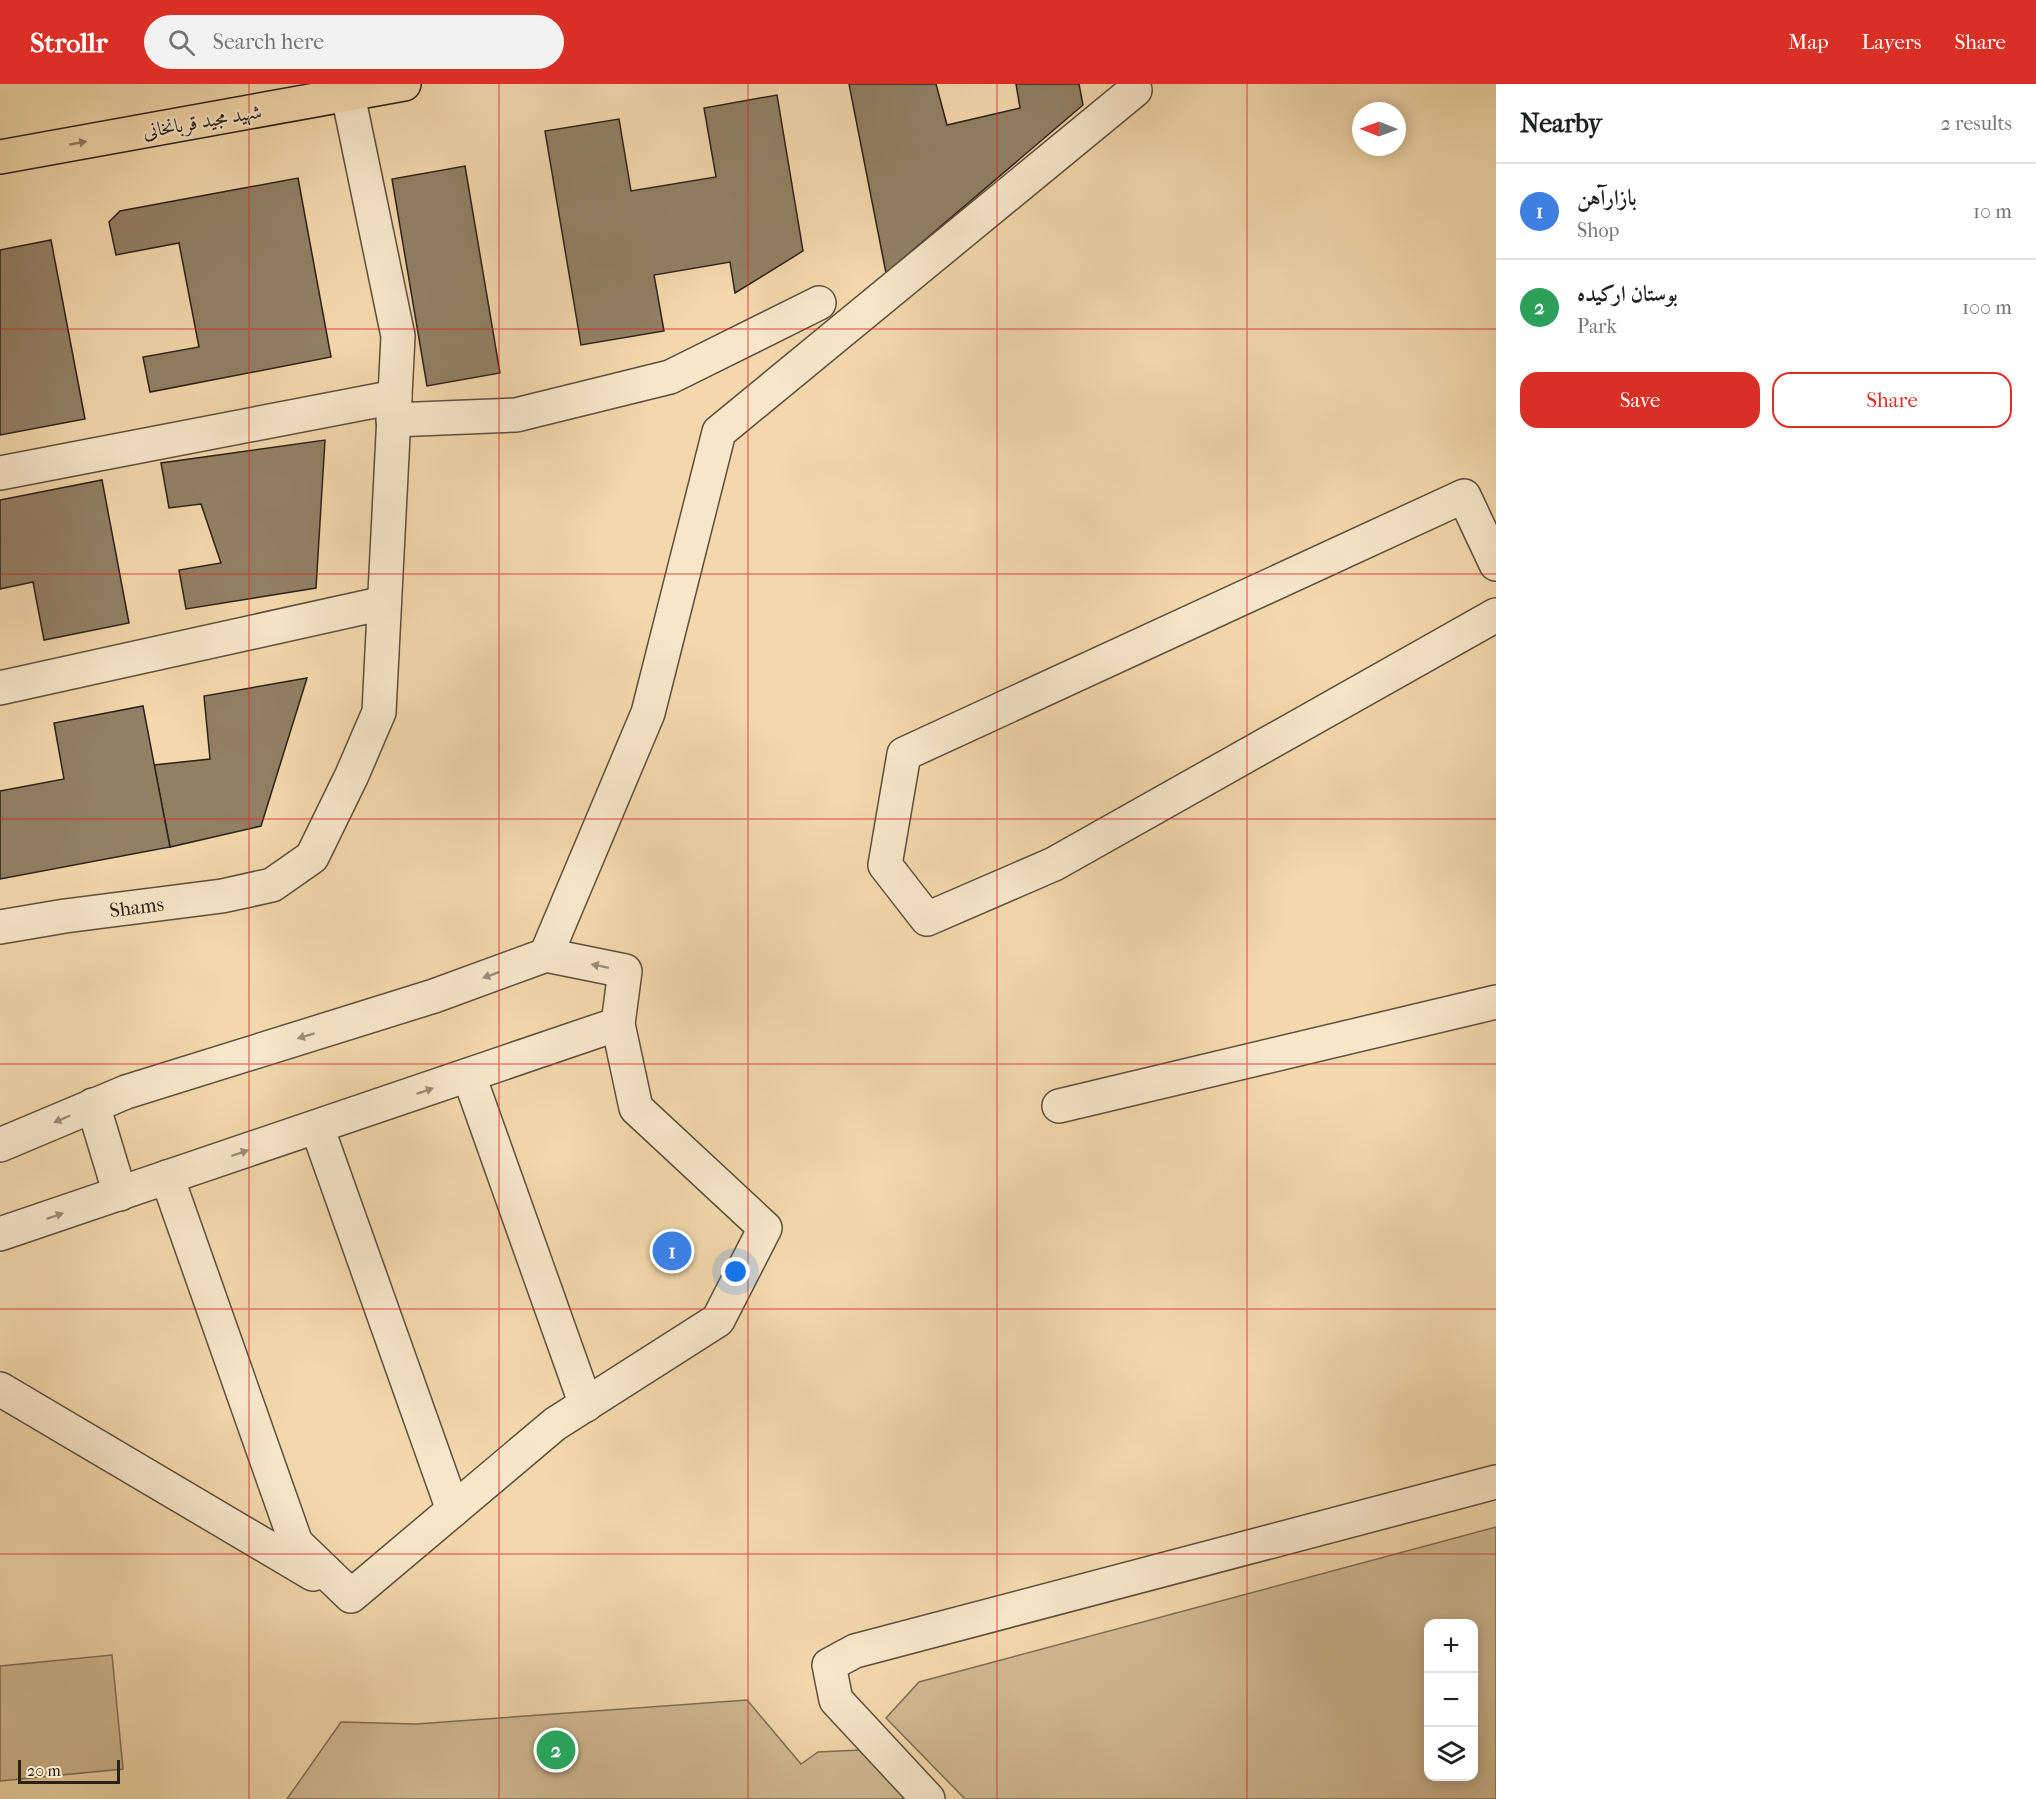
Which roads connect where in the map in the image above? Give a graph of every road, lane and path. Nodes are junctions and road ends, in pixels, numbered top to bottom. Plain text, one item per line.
1 (404, 84) edge
2 (347, 89) edge
3 (1135, 90) dead end
4 (270, 97) edge
5 (40, 149) junction
6 (0, 157) edge
7 (0, 167) edge
8 (819, 303) dead end
9 (394, 409) junction
10 (0, 473) edge
11 (1496, 564) edge
12 (384, 603) junction
13 (1496, 615) edge
14 (0, 688) edge
15 (0, 927) edge
16 (546, 955) junction
17 (1496, 1002) edge
18 (618, 1024) junction
19 (468, 1076) junction
20 (93, 1105) junction
21 (1059, 1107) dead end
22 (317, 1127) junction
23 (0, 1145) edge
24 (167, 1178) junction
25 (120, 1194) junction
26 (0, 1234) edge
27 (0, 1389) edge
28 (586, 1405) junction
29 (1496, 1482) edge
30 (453, 1510) junction
31 (351, 1596) junction
32 (928, 1799) edge

1 - 2 main road, شهید مجید قربانخانی
2 - 4 main road, شهید مجید قربانخانی
2 - 9 lane
3 - 16 lane
5 -> 4 main road, شهید مجید قربانخانی
5 - 6 main road, شهید مجید قربانخانی
5 - 7 lane
8 - 9 lane
9 - 10 lane
9 - 12 lane
11 - 13 lane
12 - 14 lane
12 - 15 lane, Shams
18 -> 16 lane
16 -> 20 lane
17 - 21 lane
18 - 19 lane
18 - 28 lane
22 -> 19 lane
19 - 28 lane
20 -> 23 lane
20 - 25 lane
24 -> 22 lane
22 - 30 lane
24 - 25 lane
24 - 31 lane
26 -> 25 lane
27 - 31 lane
28 - 30 lane
29 - 32 lane
30 - 31 lane

